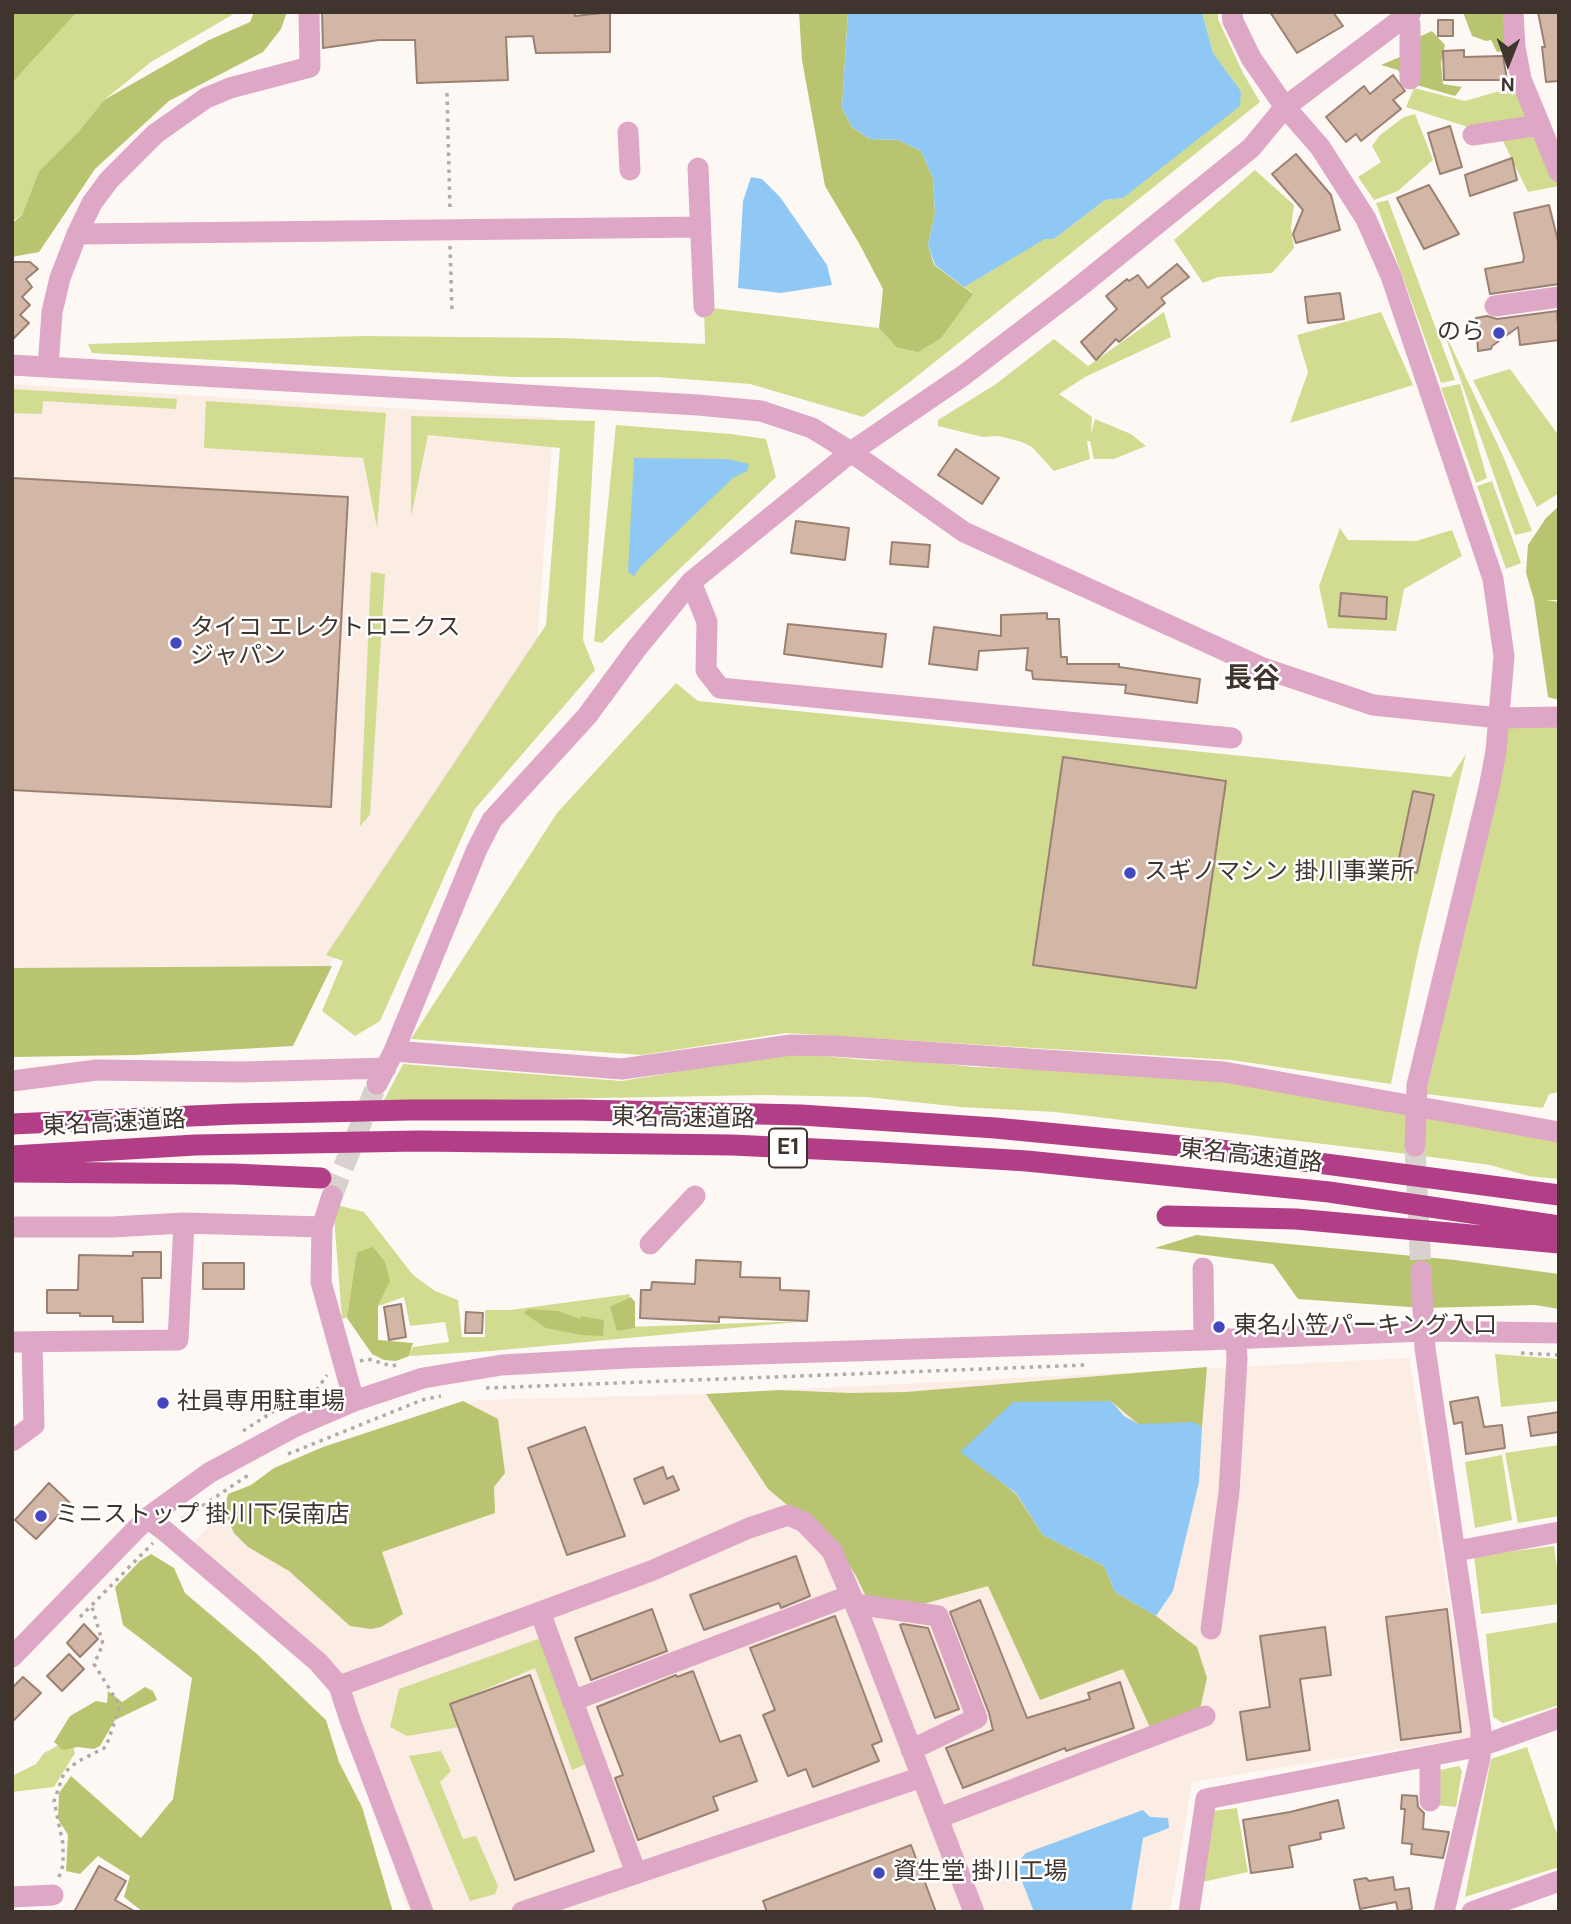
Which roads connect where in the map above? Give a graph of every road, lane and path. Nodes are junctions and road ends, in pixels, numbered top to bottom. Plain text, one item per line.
1 (309, 12) edge
2 (1232, 12) edge
3 (1513, 12) edge
4 (1408, 14) edge
5 (1410, 79) dead end
6 (447, 93) dead end
7 (1285, 107) junction
8 (1540, 125) junction
9 (628, 132) dead end
10 (1472, 135) dead end
11 (698, 168) dead end
12 (630, 170) dead end
13 (1559, 172) edge
14 (450, 214) dead end
15 (700, 227) junction
16 (77, 234) junction
17 (450, 242) dead end
18 (1559, 297) edge
19 (1495, 306) dead end
20 (704, 307) dead end
21 (452, 311) dead end
22 (12, 365) edge
23 (48, 367) junction
24 (850, 452) junction
25 (691, 582) junction
26 (1559, 717) edge
27 (1499, 718) junction
28 (1231, 738) dead end
29 (386, 1068) junction
30 (12, 1081) edge
31 (1416, 1105) junction
32 (12, 1122) edge
33 (1559, 1132) edge
34 (1415, 1146) tunnel mouth
35 (12, 1156) edge
36 (12, 1172) edge
37 (326, 1187) joint
38 (1559, 1195) edge
39 (695, 1196) dead end
40 (1167, 1216) dead end
41 (184, 1223) junction
42 (1559, 1226) edge
43 (12, 1227) edge
44 (322, 1227) junction
45 (1559, 1243) edge
46 (650, 1244) dead end
47 (1203, 1268) dead end
48 (1421, 1271) tunnel mouth
49 (1425, 1331) junction
50 (1559, 1333) edge
51 (1236, 1339) junction
52 (1204, 1340) junction
53 (22, 1343) edge
54 (1097, 1364) dead end
55 (476, 1390) dead end
56 (445, 1395) dead end
57 (354, 1401) junction
58 (12, 1441) edge
59 (280, 1457) dead end
60 (254, 1472) dead end
61 (147, 1518) junction
62 (176, 1523) dead end
63 (1559, 1532) edge
64 (1456, 1551) junction
65 (853, 1600) junction
66 (92, 1606) dead end
67 (540, 1612) junction
68 (1211, 1629) dead end
69 (12, 1657) edge
70 (339, 1686) junction
71 (572, 1701) junction
72 (1205, 1716) dead end
73 (1559, 1718) edge
74 (1481, 1746) junction
75 (911, 1750) junction
76 (1430, 1756) junction
77 (922, 1777) junction
78 (1430, 1801) dead end
79 (937, 1818) junction
80 (636, 1873) junction
81 (1559, 1881) edge
82 (53, 1895) joint
83 (12, 1897) edge
84 (423, 1912) edge
85 (522, 1912) edge
86 (974, 1912) edge
87 (1189, 1912) edge
88 (1444, 1912) edge
89 (1472, 1912) edge

1 - 16 street
2 - 7 street
3 - 8 street
4 - 5 street
4 - 7 street
6 - 14 path
7 - 24 street
7 - 27 street
8 - 10 street
8 - 13 street
9 - 12 street
11 - 15 street
15 - 16 street
15 - 20 street
16 - 23 street
17 - 21 path
18 - 19 street
22 - 23 street
23 - 24 street
24 - 25 street
24 - 27 street
25 - 28 street
25 - 29 street
26 - 27 street
27 - 31 street
29 - 30 street
29 - 31 street
31 - 33 street
31 - 34 street
32 - 38 highway, 東名高速道路 / E1
35 - 42 highway, 東名高速道路 / E1
36 - 37 highway
37 - 44 street
39 - 46 street
40 - 45 highway
41 - 43 street
41 - 44 street
41 - 53 street
44 - 57 street
47 - 52 street
48 - 49 street
49 - 50 street
49 - 51 street
49 - 64 street
51 - 52 street
51 - 68 street
52 - 57 street
53 - 58 street
54 - 55 path
56 - 59 path
57 - 61 street
60 - 62 path
61 - 69 street
61 - 70 street
63 - 64 street
64 - 74 street
65 - 67 street
65 - 71 street
65 - 75 street
65 - 75 street
66 - 82 path
67 - 70 street
67 - 71 street
70 - 84 street
71 - 80 street
72 - 79 street
73 - 74 street
74 - 76 street
74 - 88 street
75 - 77 street
76 - 78 street
76 - 87 street
77 - 79 street
77 - 80 street
79 - 86 street
80 - 85 street
81 - 89 street
82 - 83 street

